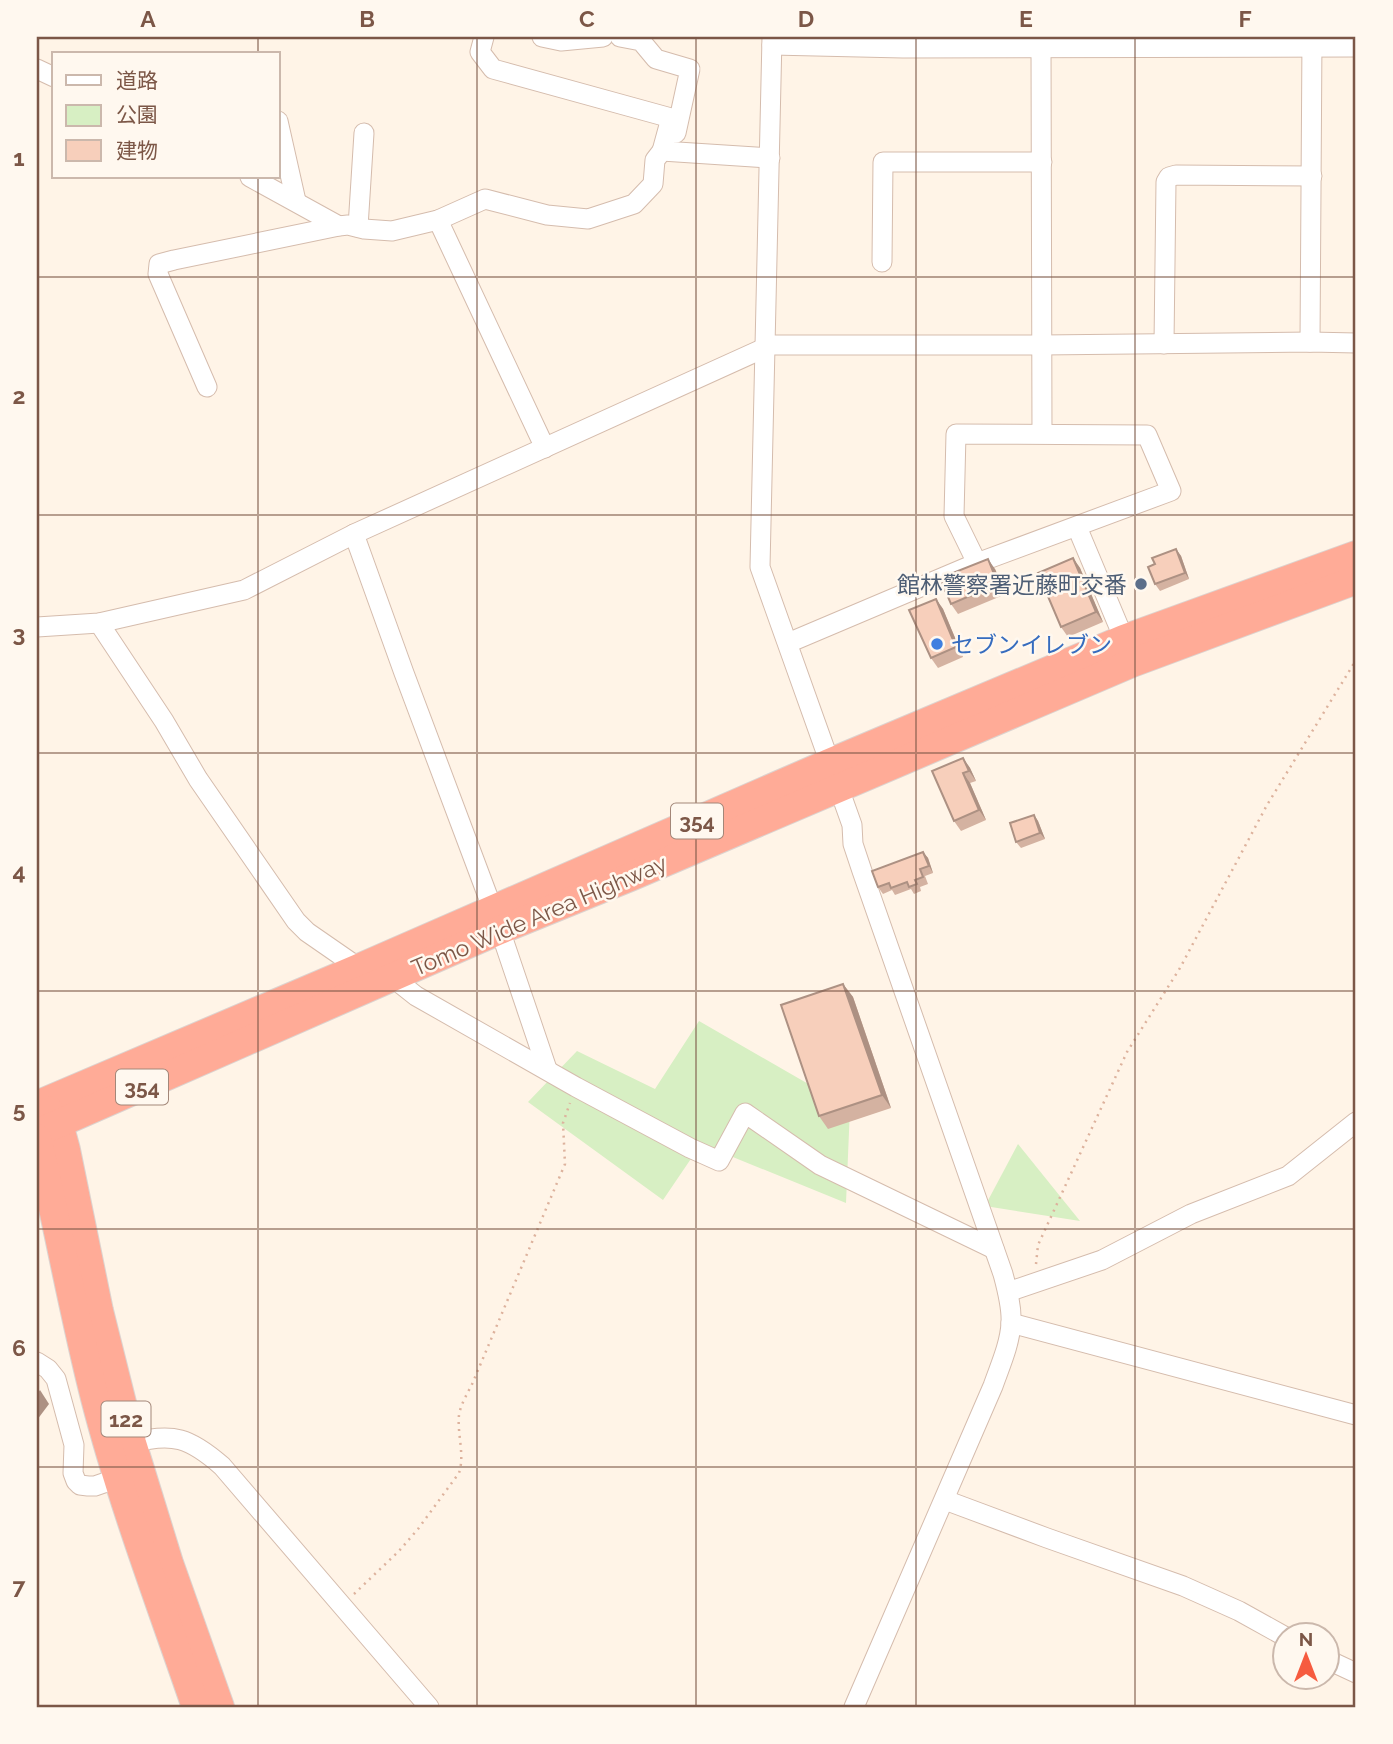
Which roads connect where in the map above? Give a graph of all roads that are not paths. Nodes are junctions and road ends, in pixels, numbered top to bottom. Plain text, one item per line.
1 (484, 37) edge
2 (542, 37) edge
3 (603, 37) edge
4 (620, 37) edge
5 (772, 41) edge
6 (903, 42) edge
7 (1207, 42) edge
8 (1312, 42) edge
9 (1041, 47) junction
10 (1356, 47) edge
11 (280, 130) edge
12 (364, 133) dead end
13 (667, 151) junction
14 (770, 158) junction
15 (1042, 162) junction
16 (1312, 176) junction
17 (252, 178) edge
18 (296, 201) junction
19 (438, 220) junction
20 (349, 227) junction
21 (882, 262) dead end
22 (1310, 342) junction
23 (1356, 343) edge
24 (1164, 344) junction
25 (1042, 345) junction
26 (766, 347) junction
27 (207, 387) dead end
28 (1042, 433) junction
29 (545, 448) junction
30 (1077, 527) junction
31 (354, 534) junction
32 (1356, 555) edge
33 (977, 563) junction
34 (1356, 580) edge
35 (100, 624) junction
36 (37, 627) edge
37 (1124, 639) junction
38 (788, 643) junction
39 (834, 775) junction
40 (497, 920) junction
41 (359, 968) junction
42 (392, 977) junction
43 (547, 1069) junction
44 (41, 1117) edge
45 (1356, 1122) edge
46 (994, 1249) junction
47 (1008, 1292) junction
48 (1012, 1323) junction
49 (37, 1362) edge
50 (1356, 1415) edge
51 (132, 1443) junction
52 (118, 1478) junction
53 (945, 1500) junction
54 (1270, 1628) edge
55 (1340, 1665) edge
56 (1356, 1673) edge
57 (196, 1707) edge
58 (220, 1707) edge
59 (429, 1707) edge
60 (854, 1707) edge

1 - 13 street
2 - 3 street
4 - 13 street
5 - 6 street
5 - 14 street
6 - 9 street
7 - 8 street
7 - 9 street
8 - 10 street
8 - 16 street
9 - 15 street
11 - 18 street
12 - 20 street
13 - 14 street
13 - 19 street
14 - 26 street
15 - 21 street
15 - 25 street
16 - 22 street
16 - 24 street
17 - 18 street
18 - 20 street
19 - 20 street
19 - 29 street
20 - 27 street
22 - 23 street
22 - 24 street
24 - 25 street
25 - 26 street
25 - 28 street
26 - 29 street
26 - 38 street
28 - 30 street
28 - 33 street
29 - 31 street
30 - 33 street
30 - 37 street
31 - 35 street
31 - 40 street
32 - 37 highway, Tomo Wide Area Highway / 354
33 - 38 street
34 - 39 highway, Tomo Wide Area Highway / 354
35 - 36 street
35 - 41 street
37 - 39 highway, Tomo Wide Area Highway / 354
38 - 39 street
39 - 40 highway, Tomo Wide Area Highway / 354
39 - 46 street
40 - 41 highway, Tomo Wide Area Highway / 354
40 - 42 highway, Tomo Wide Area Highway / 354
40 - 43 street
41 - 44 highway, Tomo Wide Area Highway / 354
42 - 43 street
42 - 44 highway, Tomo Wide Area Highway / 354
43 - 46 street
44 - 51 highway, 122
44 - 52 highway, 122
45 - 47 street
46 - 47 street
47 - 48 street
48 - 50 street
48 - 53 street
49 - 52 street
51 - 58 highway, 122
51 - 59 street
52 - 57 highway, 122
53 - 54 street
53 - 60 street
55 - 56 street

